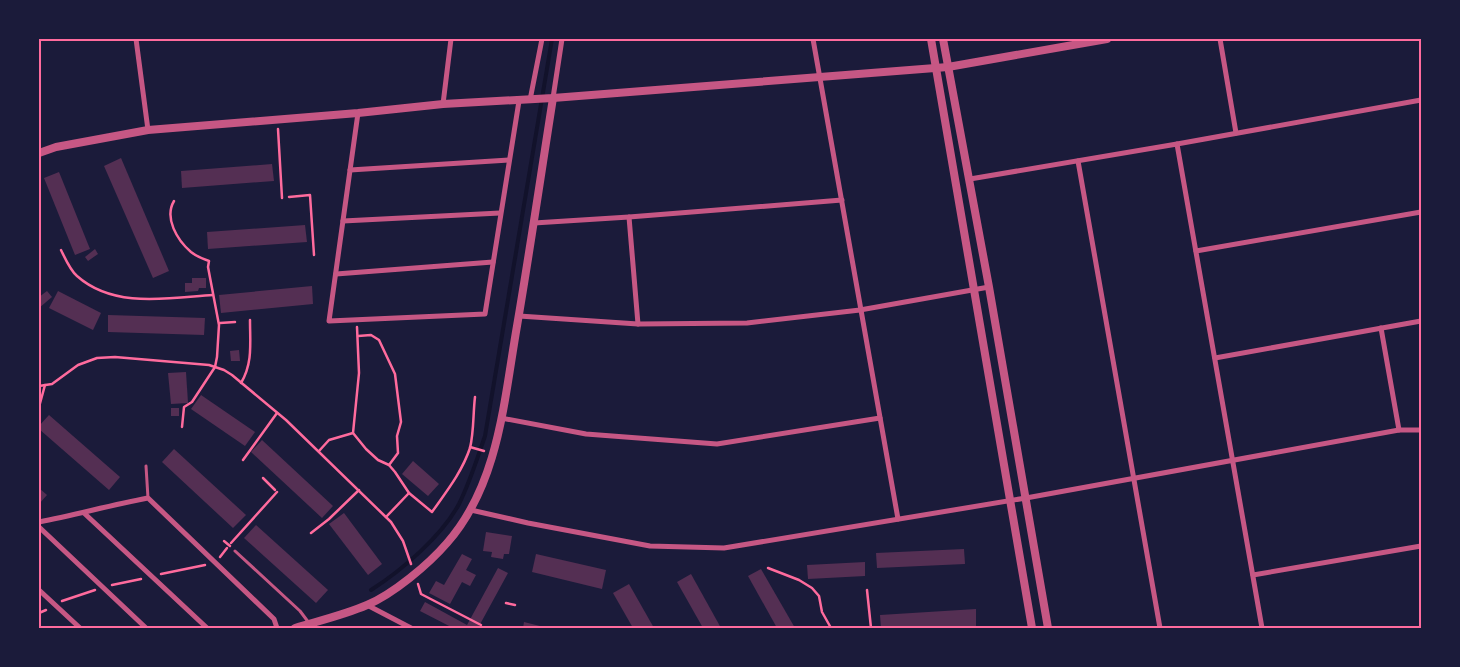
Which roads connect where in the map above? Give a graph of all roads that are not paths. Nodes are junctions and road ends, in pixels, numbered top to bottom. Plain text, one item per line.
1 (136, 39) edge
2 (451, 39) edge
3 (542, 39) edge
4 (562, 39) edge
5 (813, 39) edge
6 (932, 39) edge
7 (943, 39) edge
8 (1107, 39) edge
9 (1220, 39) edge
10 (948, 67) junction
11 (937, 68) junction
12 (820, 77) junction
13 (553, 98) junction
14 (518, 100) junction
15 (530, 100) junction
16 (1421, 100) edge
17 (443, 104) junction
18 (358, 113) junction
19 (148, 130) junction
20 (1236, 133) junction
21 (1177, 144) junction
22 (39, 153) edge
23 (509, 160) junction
24 (1078, 161) junction
25 (350, 170) junction
26 (970, 179) junction
27 (842, 200) junction
28 (1421, 212) edge
29 (500, 213) junction
30 (629, 217) junction
31 (343, 221) junction
32 (534, 223) junction
33 (1196, 251) junction
34 (493, 262) junction
35 (336, 274) junction
36 (989, 287) junction
37 (974, 290) junction
38 (860, 310) junction
39 (519, 316) junction
40 (1421, 321) edge
41 (638, 324) junction
42 (1381, 328) junction
43 (1215, 358) junction
44 (501, 418) junction
45 (880, 418) junction
46 (1399, 430) junction
47 (1421, 430) edge
48 (1232, 460) junction
49 (146, 466) dead end
50 (1133, 478) junction
51 (148, 498) junction
52 (1026, 498) junction
53 (1010, 501) junction
54 (471, 510) junction
55 (84, 513) junction
56 (898, 519) junction
57 (39, 522) edge
58 (39, 527) edge
59 (1421, 546) edge
60 (235, 551) dead end
61 (1253, 575) junction
62 (39, 590) edge
63 (367, 605) junction
64 (310, 624) junction
65 (80, 628) edge
66 (146, 628) edge
67 (207, 628) edge
68 (277, 628) edge
69 (295, 628) edge
70 (410, 628) edge
71 (1032, 628) edge
72 (1048, 628) edge
73 (1160, 628) edge
74 (1262, 628) edge

1 - 19 street
2 - 17 street
3 - 15 street
4 - 13 street
5 - 12 street
6 - 11 street
7 - 10 street
8 - 10 street
9 - 20 street
10 - 11 street
10 - 26 street
11 - 12 street
11 - 37 street
12 - 13 street
12 - 27 street
13 - 15 street
13 - 32 street
14 - 15 street
14 - 17 street
14 - 23 street
16 - 20 street
17 - 18 street
18 - 19 street
18 - 25 street
19 - 22 street
20 - 21 street
21 - 24 street
21 - 33 street
23 - 25 street
23 - 29 street
24 - 26 street
24 - 50 street
25 - 31 street
26 - 36 street
27 - 30 street
27 - 38 street
28 - 33 street
29 - 31 street
29 - 34 street
30 - 32 street
30 - 41 street
31 - 35 street
32 - 39 street
33 - 43 street
34 - 35 street
34 - 35 street
36 - 37 street
36 - 52 street
37 - 38 street
37 - 53 street
38 - 41 street
38 - 45 street
39 - 41 street
39 - 44 street
40 - 42 street
42 - 43 street
42 - 46 street
43 - 48 street
44 - 45 street
44 - 54 street
45 - 56 street
46 - 47 street
46 - 48 street
48 - 50 street
48 - 61 street
49 - 51 lane
50 - 52 street
50 - 73 street
51 - 55 street
51 - 68 street
52 - 53 street
52 - 72 street
53 - 56 street
53 - 71 street
54 - 56 street
54 - 63 street
55 - 57 street
55 - 67 street
58 - 66 street
59 - 61 street
60 - 64 lane
61 - 74 street
62 - 65 street
63 - 64 street
63 - 70 street
64 - 69 street

